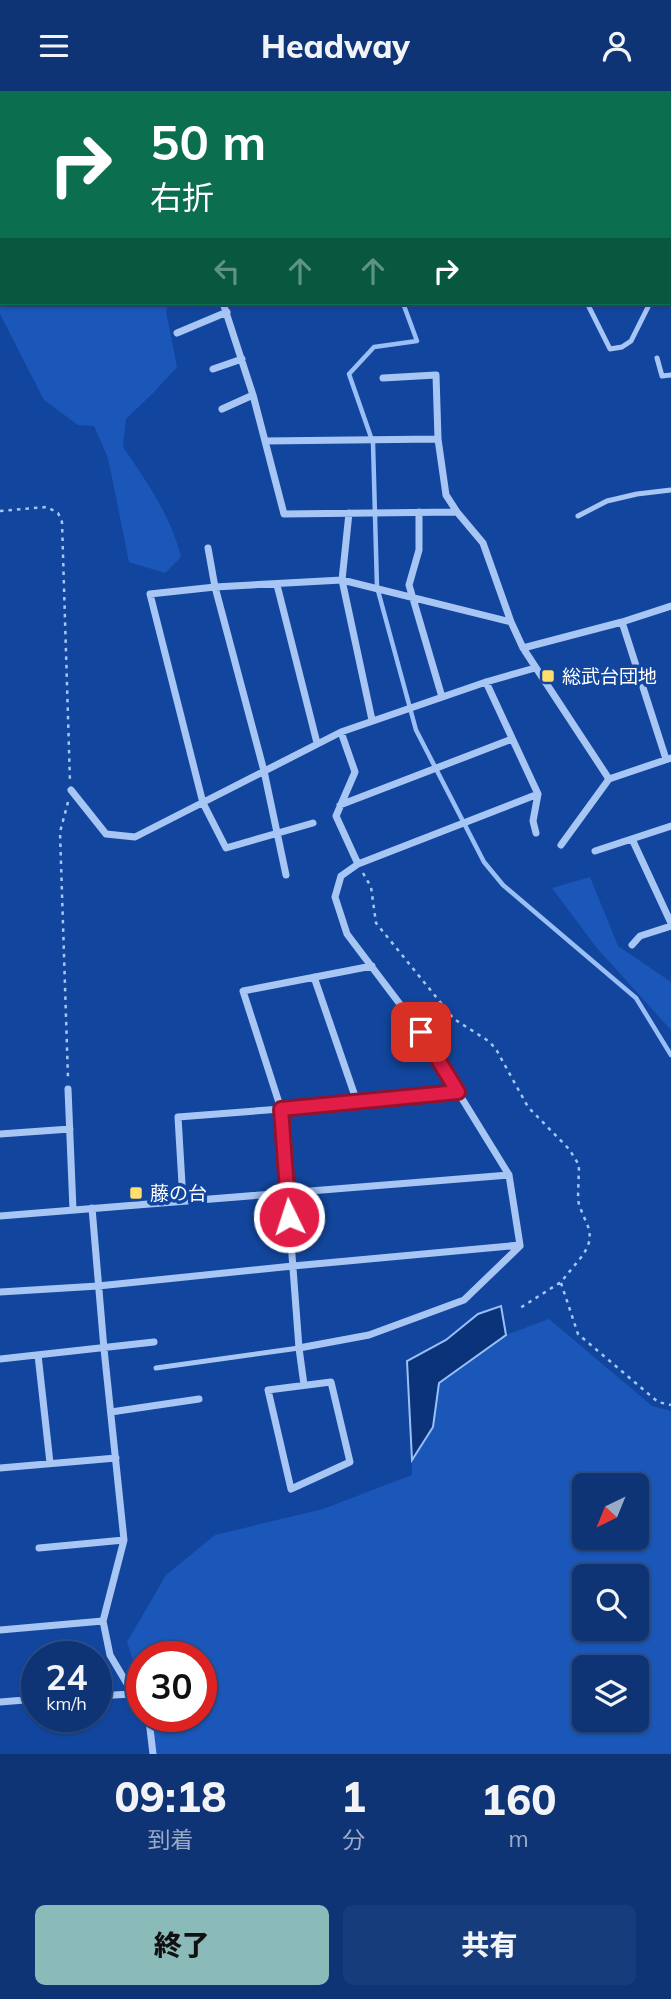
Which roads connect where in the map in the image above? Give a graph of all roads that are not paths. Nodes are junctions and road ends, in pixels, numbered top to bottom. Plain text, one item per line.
1 (224, 305) edge
2 (588, 305) edge
3 (649, 305) edge
4 (227, 312) junction
5 (177, 333) dead end
6 (657, 358) dead end
7 (242, 359) junction
8 (213, 369) dead end
9 (671, 375) edge
10 (383, 378) dead end
11 (253, 395) junction
12 (222, 409) dead end
13 (439, 439) junction
14 (265, 441) junction
15 (671, 490) edge
16 (419, 512) junction
17 (457, 512) junction
18 (349, 513) junction
19 (578, 516) dead end
20 (208, 548) dead end
21 (342, 580) junction
22 (277, 585) junction
23 (215, 587) junction
24 (411, 597) junction
25 (671, 606) edge
26 (511, 622) junction
27 (622, 622) junction
28 (523, 648) junction
29 (535, 668) junction
30 (485, 682) junction
31 (442, 697) junction
32 (372, 720) junction
33 (341, 732) junction
34 (512, 739) junction
35 (317, 743) junction
36 (669, 758) edge
37 (264, 771) junction
38 (609, 779) junction
39 (71, 790) road end
40 (538, 794) junction
41 (203, 803) junction
42 (340, 805) junction
43 (313, 823) dead end
44 (671, 826) edge
45 (278, 834) junction
46 (536, 834) dead end
47 (632, 839) junction
48 (561, 845) dead end
49 (595, 851) dead end
50 (358, 864) junction
51 (286, 875) dead end
52 (671, 924) edge
53 (632, 944) dead end
54 (372, 966) junction
55 (314, 977) junction
56 (68, 1089) road end
57 (458, 1092) junction
58 (357, 1102) junction
59 (281, 1109) junction
60 (70, 1129) junction
61 (0, 1134) edge
62 (509, 1175) junction
63 (287, 1193) junction
64 (183, 1201) junction
65 (92, 1208) junction
66 (73, 1210) junction
67 (0, 1216) edge
68 (520, 1245) junction
69 (293, 1266) junction
70 (98, 1286) junction
71 (0, 1292) edge
72 (154, 1342) dead end
73 (299, 1348) junction
74 (104, 1349) junction
75 (38, 1355) junction
76 (0, 1359) edge
77 (156, 1368) dead end
78 (304, 1385) junction
79 (199, 1399) dead end
80 (111, 1412) junction
81 (116, 1458) junction
82 (50, 1463) junction
83 (0, 1468) edge
84 (124, 1541) junction
85 (39, 1548) dead end
86 (103, 1621) junction
87 (0, 1630) edge
88 (126, 1683) edge
89 (21, 1700) edge
90 (0, 1702) edge
91 (150, 1732) edge
92 (153, 1754) edge

1 - 4 street
2 - 3 lane
4 - 5 street
4 - 7 street
6 - 9 lane
7 - 8 street
7 - 11 street
10 - 13 street
11 - 12 street
11 - 14 street
13 - 14 street
13 - 17 street
14 - 18 street
15 - 19 lane
16 - 17 street
16 - 18 street
16 - 24 street
17 - 26 street
18 - 21 street
20 - 23 street
21 - 22 street
21 - 24 street
21 - 32 street
22 - 23 street
22 - 35 street
23 - 37 street
23 - 41 street
24 - 26 street
24 - 31 street
25 - 27 street
26 - 28 street
27 - 28 street
27 - 36 street
28 - 29 street
29 - 30 street
29 - 38 street
30 - 31 street
30 - 34 street
31 - 32 street
32 - 33 street
33 - 35 street
33 - 42 street
34 - 40 street
34 - 42 street
35 - 37 street
36 - 38 street
37 - 41 street
37 - 45 street
38 - 48 street
39 - 41 street
40 - 46 street
40 - 50 street
41 - 45 street
42 - 50 street
43 - 45 street
44 - 47 street
45 - 51 street
47 - 49 street
47 - 52 street
50 - 54 street
52 - 53 street
54 - 55 street
54 - 57 street
55 - 58 street
55 - 59 street
56 - 60 street
57 - 58 street
57 - 62 street
58 - 59 street
59 - 63 street
59 - 64 street
60 - 61 street
60 - 66 street
62 - 63 street
62 - 68 street
63 - 64 street
63 - 69 street
64 - 65 street
65 - 66 street
65 - 70 street
66 - 67 street
68 - 69 street
68 - 73 street
69 - 70 street
69 - 73 street
70 - 71 street
70 - 74 street
72 - 74 street
73 - 77 lane
73 - 78 street
74 - 75 street
74 - 80 street
75 - 76 street
75 - 82 street
78 - 78 street
79 - 80 street
80 - 81 street
81 - 82 street
81 - 84 street
82 - 83 street
84 - 85 street
84 - 86 street
86 - 87 street
86 - 88 street
89 - 90 street
91 - 92 street

